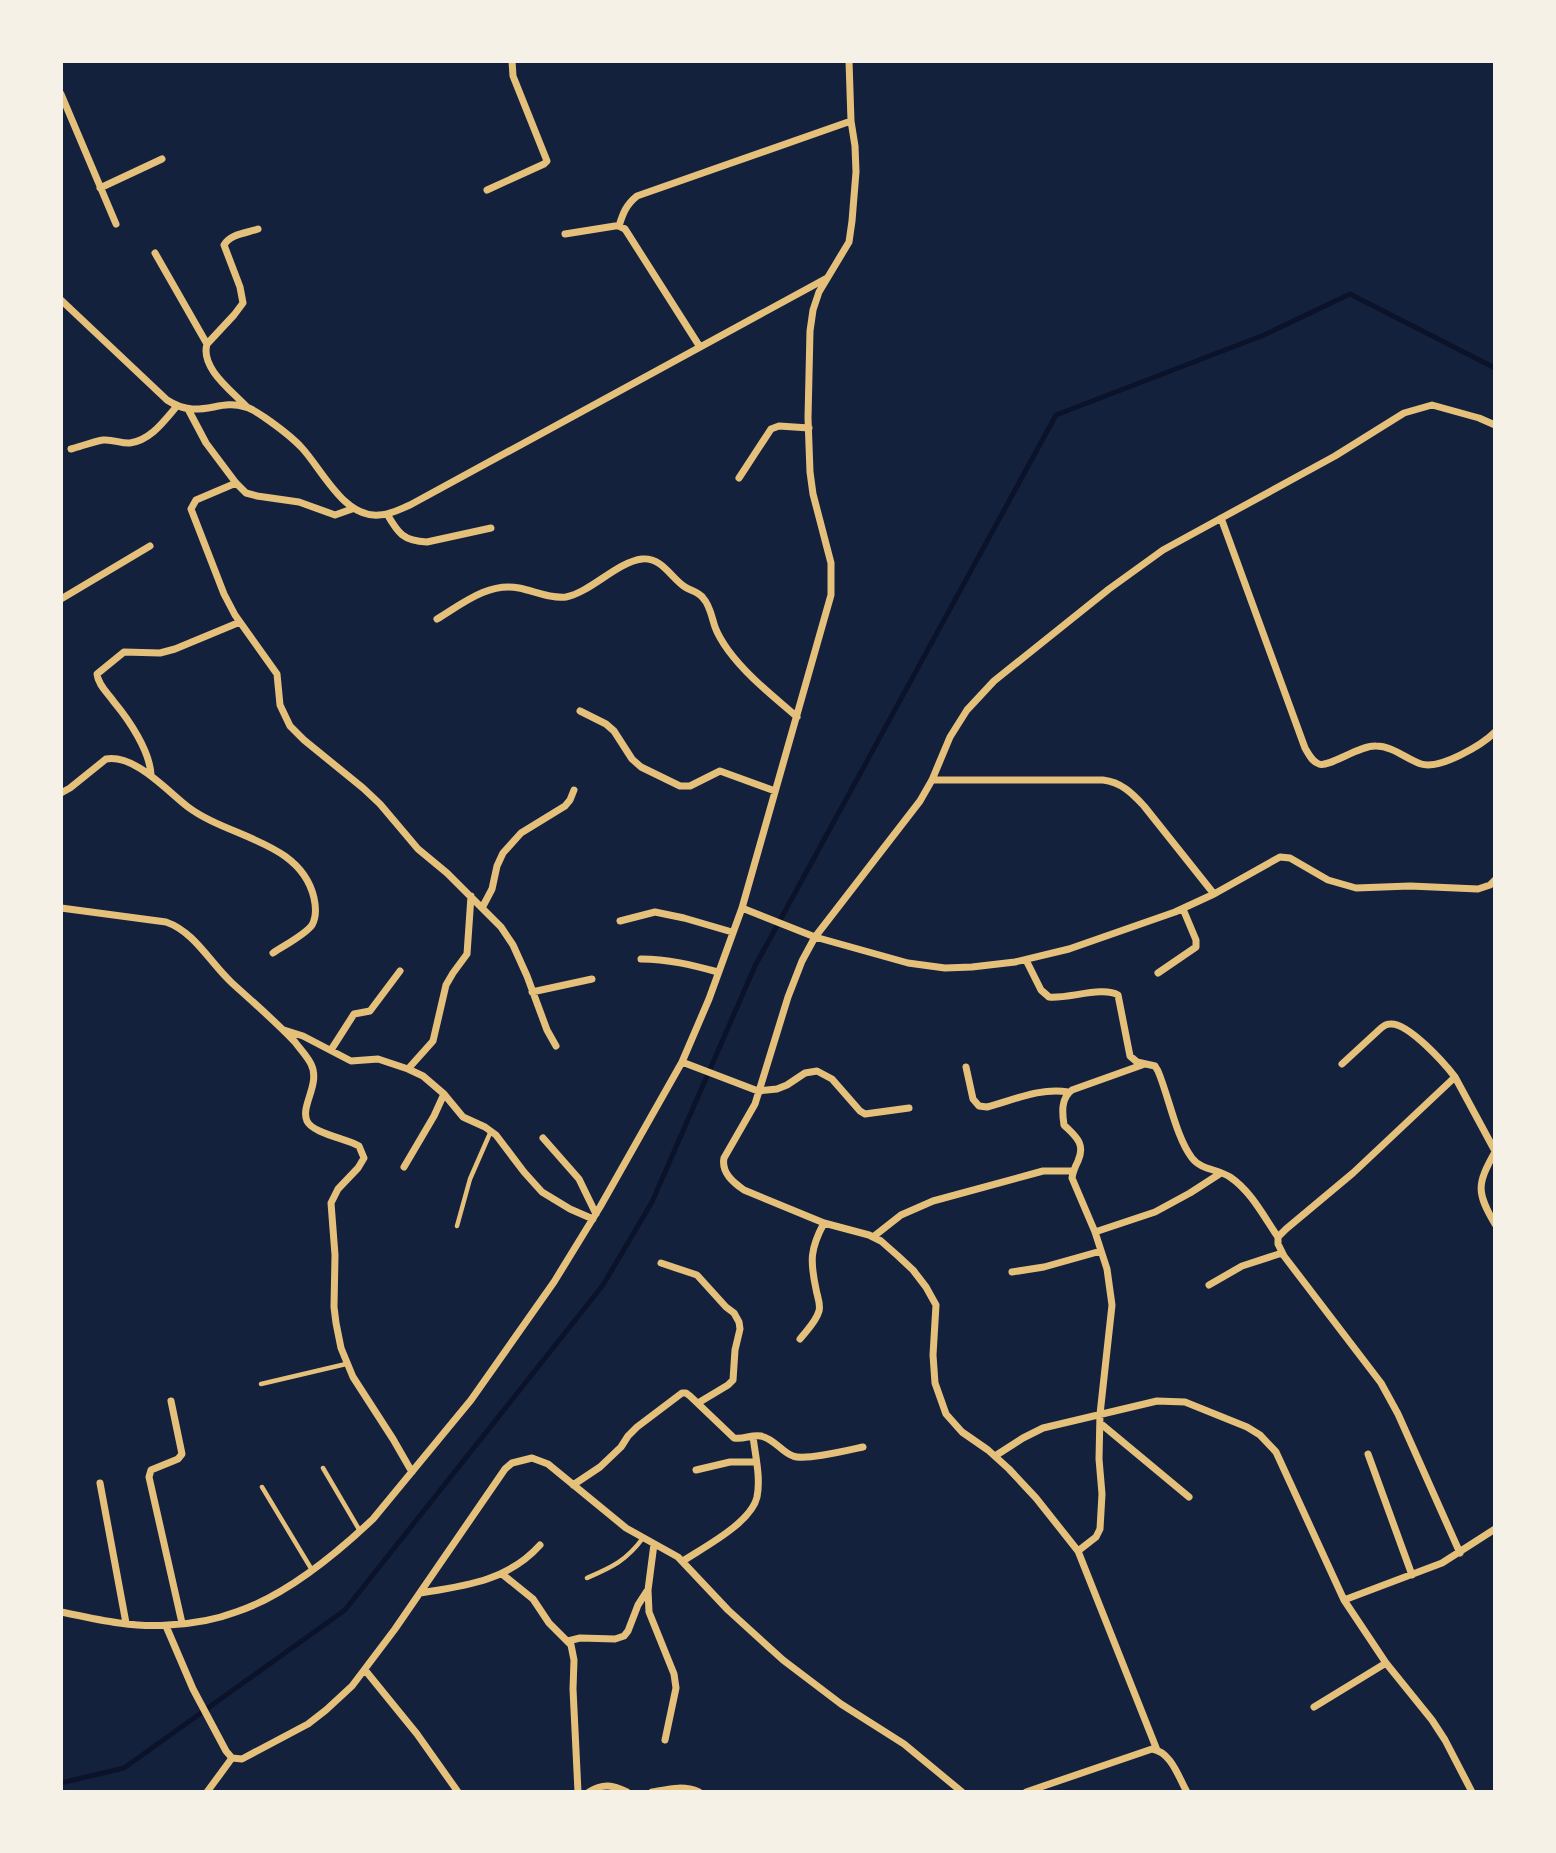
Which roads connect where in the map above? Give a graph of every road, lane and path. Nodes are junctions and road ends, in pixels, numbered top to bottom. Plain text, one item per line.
1 (512, 61) edge
2 (849, 61) edge
3 (61, 94) edge
4 (851, 121) junction
5 (162, 159) dead end
6 (100, 188) junction
7 (487, 190) dead end
8 (116, 224) dead end
9 (619, 226) junction
10 (258, 229) dead end
11 (565, 234) dead end
12 (155, 253) dead end
13 (828, 278) junction
14 (61, 300) edge
15 (207, 344) junction
16 (701, 347) junction
17 (177, 406) junction
18 (247, 407) junction
19 (188, 410) junction
20 (1495, 425) edge
21 (808, 428) junction
22 (71, 449) dead end
23 (739, 478) dead end
24 (236, 483) junction
25 (352, 509) junction
26 (387, 514) junction
27 (1221, 518) junction
28 (491, 528) dead end
29 (150, 546) dead end
30 (61, 599) edge
31 (436, 619) dead end
32 (240, 622) junction
33 (580, 711) dead end
34 (797, 717) junction
35 (1495, 732) edge
36 (151, 775) junction
37 (932, 780) junction
38 (574, 790) dead end
39 (775, 791) junction
40 (61, 793) edge
41 (1495, 880) edge
42 (1214, 894) junction
43 (471, 896) junction
44 (61, 908) edge
45 (482, 908) junction
46 (742, 908) junction
47 (1183, 909) junction
48 (620, 921) dead end
49 (732, 932) junction
50 (815, 937) junction
51 (272, 953) dead end
52 (641, 959) dead end
53 (1026, 960) junction
54 (400, 971) dead end
55 (718, 972) junction
56 (1158, 973) dead end
57 (592, 979) dead end
58 (532, 992) junction
59 (284, 1030) junction
60 (556, 1046) dead end
61 (331, 1050) junction
62 (682, 1062) junction
63 (1146, 1064) junction
64 (1342, 1064) dead end
65 (966, 1067) dead end
66 (408, 1069) junction
67 (1455, 1077) junction
68 (758, 1091) junction
69 (1068, 1092) junction
70 (444, 1094) junction
71 (909, 1108) dead end
72 (491, 1130) junction
73 (543, 1138) dead end
74 (1495, 1151) edge
75 (404, 1167) dead end
76 (1073, 1171) junction
77 (1221, 1173) junction
78 (594, 1216) junction
79 (824, 1223) junction
80 (1495, 1224) edge
81 (457, 1226) dead end
82 (1095, 1232) junction
83 (873, 1237) junction
84 (1278, 1237) junction
85 (1101, 1251) junction
86 (1282, 1253) junction
87 (661, 1263) dead end
88 (1013, 1272) dead end
89 (1209, 1285) dead end
90 (800, 1339) dead end
91 (346, 1364) junction
92 (261, 1384) dead end
93 (171, 1401) dead end
94 (698, 1403) junction
95 (1100, 1414) junction
96 (1100, 1423) junction
97 (754, 1436) junction
98 (863, 1447) dead end
99 (1368, 1454) dead end
100 (995, 1456) junction
101 (756, 1462) junction
102 (323, 1468) dead end
103 (696, 1470) dead end
104 (412, 1472) junction
105 (100, 1483) dead end
106 (573, 1485) junction
107 (262, 1487) dead end
108 (1189, 1497) dead end
109 (1495, 1529) edge
110 (360, 1531) junction
111 (643, 1538) junction
112 (654, 1544) junction
113 (540, 1545) dead end
114 (1078, 1551) junction
115 (1460, 1553) junction
116 (682, 1561) junction
117 (312, 1570) junction
118 (502, 1574) junction
119 (1412, 1575) junction
120 (587, 1578) dead end
121 (648, 1590) junction
122 (420, 1593) junction
123 (1344, 1600) junction
124 (61, 1612) edge
125 (126, 1623) junction
126 (183, 1623) junction
127 (166, 1626) junction
128 (568, 1641) junction
129 (1386, 1663) junction
130 (365, 1670) junction
131 (1314, 1707) dead end
132 (665, 1740) dead end
133 (1157, 1750) junction
134 (229, 1755) junction
135 (960, 1791) edge
136 (208, 1792) edge
137 (458, 1792) edge
138 (578, 1792) edge
139 (589, 1792) edge
140 (627, 1792) edge
141 (652, 1792) edge
142 (699, 1792) edge
143 (1026, 1792) edge
144 (1187, 1792) edge
145 (1472, 1792) edge

1 - 7 street
2 - 4 street
3 - 6 street
4 - 9 street
4 - 13 street
5 - 6 street
6 - 8 street
9 - 11 street
9 - 16 street
10 - 15 street
12 - 15 street
13 - 16 street
13 - 21 street
14 - 17 street
15 - 18 street
16 - 26 street
17 - 19 street
17 - 22 street
18 - 19 street
18 - 25 street
19 - 24 street
20 - 27 street
21 - 23 street
21 - 34 street
24 - 25 street
24 - 32 street
25 - 26 street
26 - 28 street
27 - 35 street
27 - 37 street
29 - 30 street
31 - 34 street
32 - 36 street
32 - 43 street
33 - 39 street
34 - 39 street
36 - 40 street
36 - 51 street
37 - 42 street
37 - 50 street
38 - 45 street
39 - 46 street
41 - 42 street
42 - 47 street
43 - 45 street
43 - 66 street
44 - 59 street
45 - 58 street
46 - 49 street
46 - 50 street
47 - 53 street
47 - 56 street
48 - 49 street
49 - 55 street
50 - 53 street
50 - 68 street
52 - 55 street
53 - 63 street
54 - 61 street
55 - 62 street
57 - 58 street
58 - 60 street
59 - 61 street
59 - 91 street
61 - 66 street
62 - 68 street
62 - 78 street
63 - 69 street
63 - 77 street
64 - 67 street
65 - 69 street
66 - 70 street
67 - 74 street
67 - 84 street
68 - 71 street
68 - 79 street
69 - 76 street
70 - 72 street
70 - 75 street
72 - 78 street
72 - 81 lane
73 - 78 street
74 - 80 street
76 - 82 street
76 - 83 street
77 - 82 street
77 - 84 street
78 - 104 street
79 - 83 street
79 - 90 street
82 - 85 street
83 - 100 street
84 - 86 street
85 - 88 street
85 - 95 street
86 - 89 street
86 - 115 street
87 - 94 street
91 - 92 lane
91 - 104 street
93 - 126 street
94 - 97 street
94 - 106 street
95 - 96 street
95 - 100 street
95 - 123 street
96 - 108 street
96 - 114 street
97 - 98 street
97 - 101 street
99 - 119 street
100 - 114 street
101 - 103 street
101 - 116 street
102 - 110 lane
104 - 110 street
105 - 125 street
106 - 111 street
106 - 122 street
107 - 117 lane
109 - 115 street
110 - 117 street
111 - 112 street
111 - 120 lane
112 - 116 street
112 - 121 street
113 - 118 street
114 - 133 street
115 - 119 street
116 - 135 street
117 - 126 street
118 - 122 street
118 - 128 street
119 - 123 street
121 - 128 street
121 - 132 street
122 - 130 street
123 - 129 street
124 - 125 street
125 - 127 street
126 - 127 street
127 - 134 street
128 - 138 street
129 - 131 street
129 - 145 street
130 - 134 street
130 - 137 street
133 - 143 street
133 - 144 street
134 - 136 street
139 - 140 street
141 - 142 street

